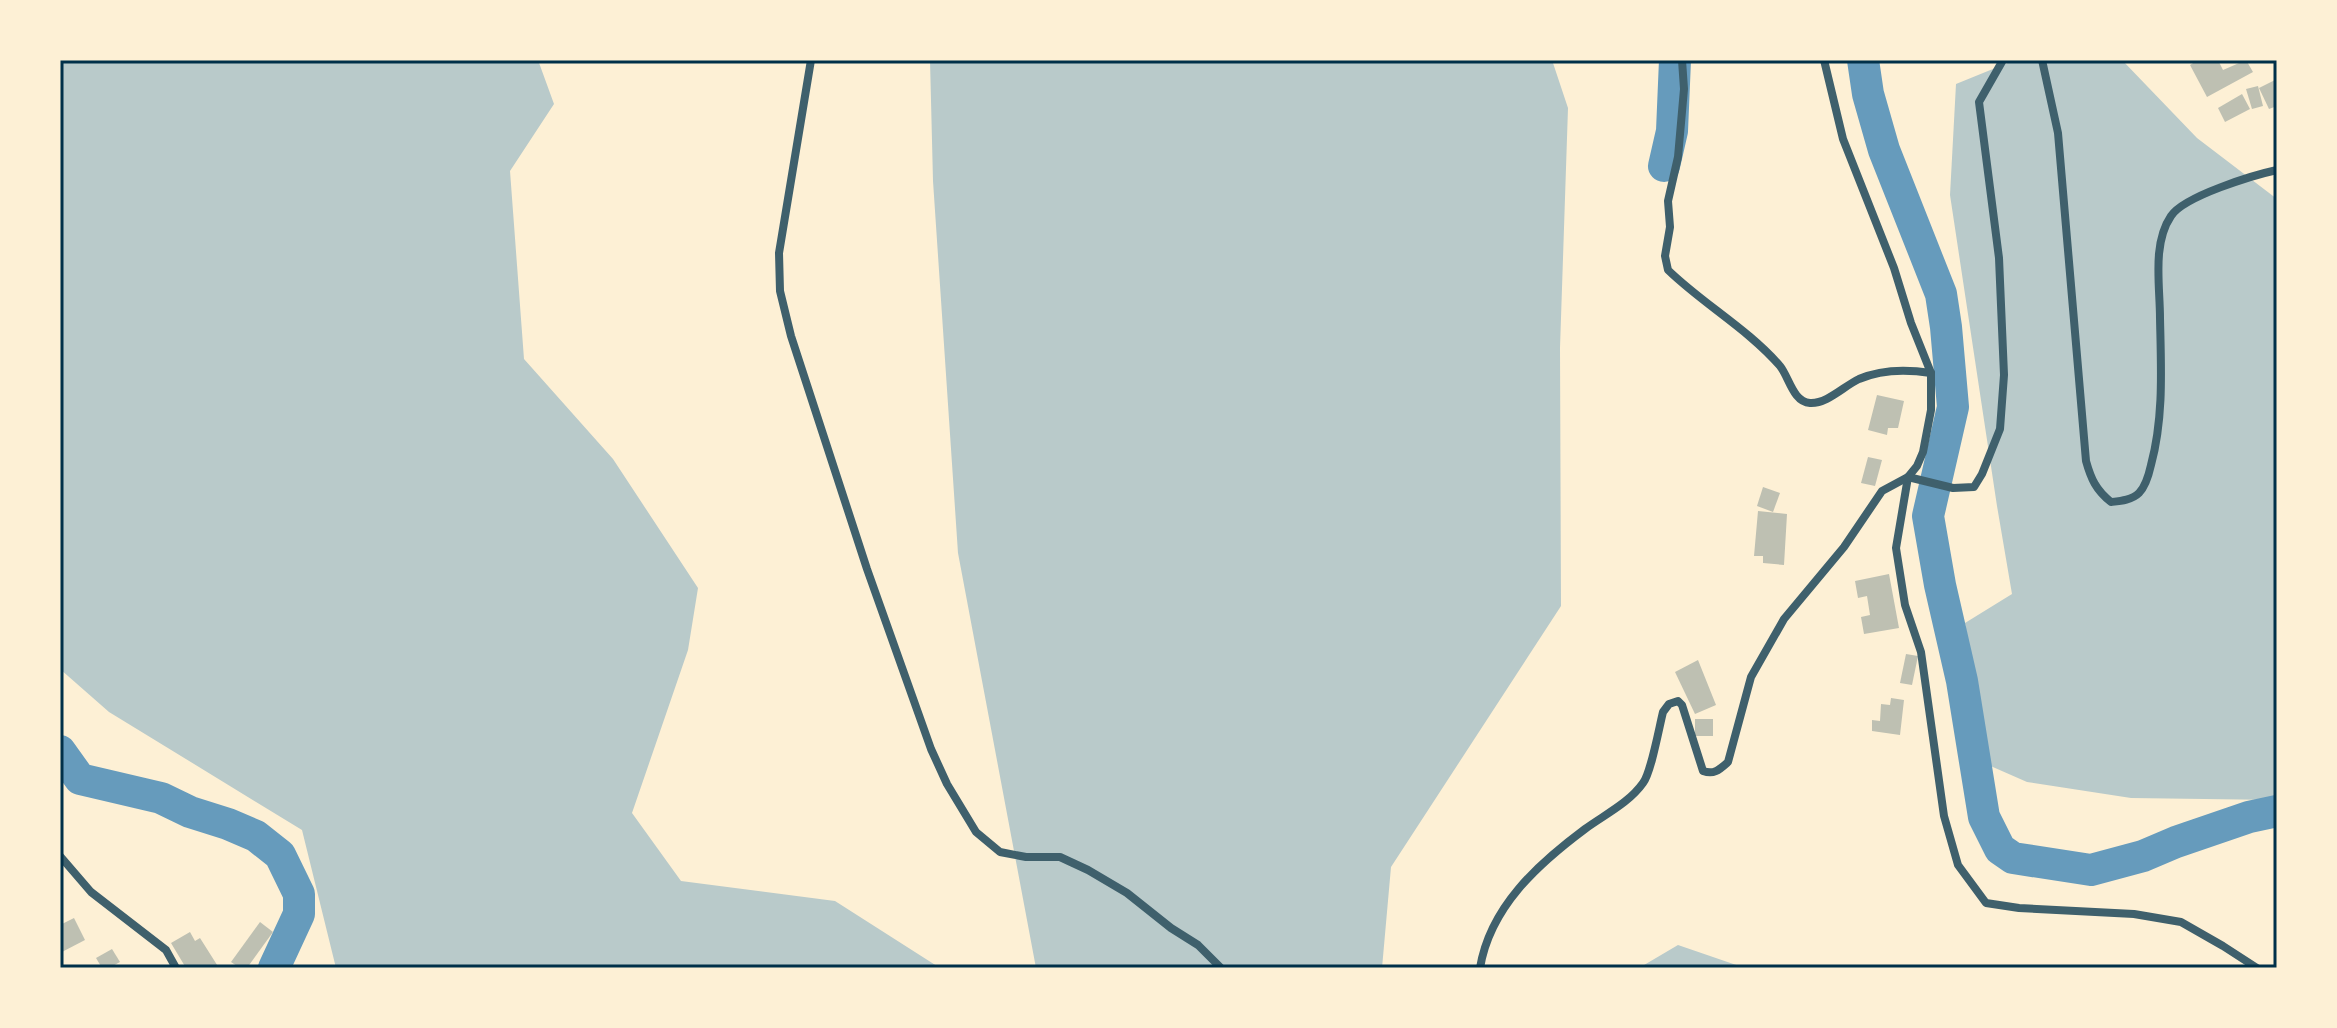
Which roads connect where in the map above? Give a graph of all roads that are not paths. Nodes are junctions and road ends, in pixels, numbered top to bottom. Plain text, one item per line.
1 (811, 60) edge
2 (1682, 60) edge
3 (1824, 60) edge
4 (2003, 60) edge
5 (2042, 60) edge
6 (2277, 170) edge
7 (1931, 373) junction
8 (1908, 477) junction
9 (60, 856) edge
10 (176, 968) edge
11 (1221, 968) edge
12 (1480, 968) edge
13 (2257, 968) edge

1 - 11 street
2 - 7 street
3 - 7 street
4 - 8 street
5 - 6 street
7 - 8 street
8 - 12 street
8 - 13 street
9 - 10 street

